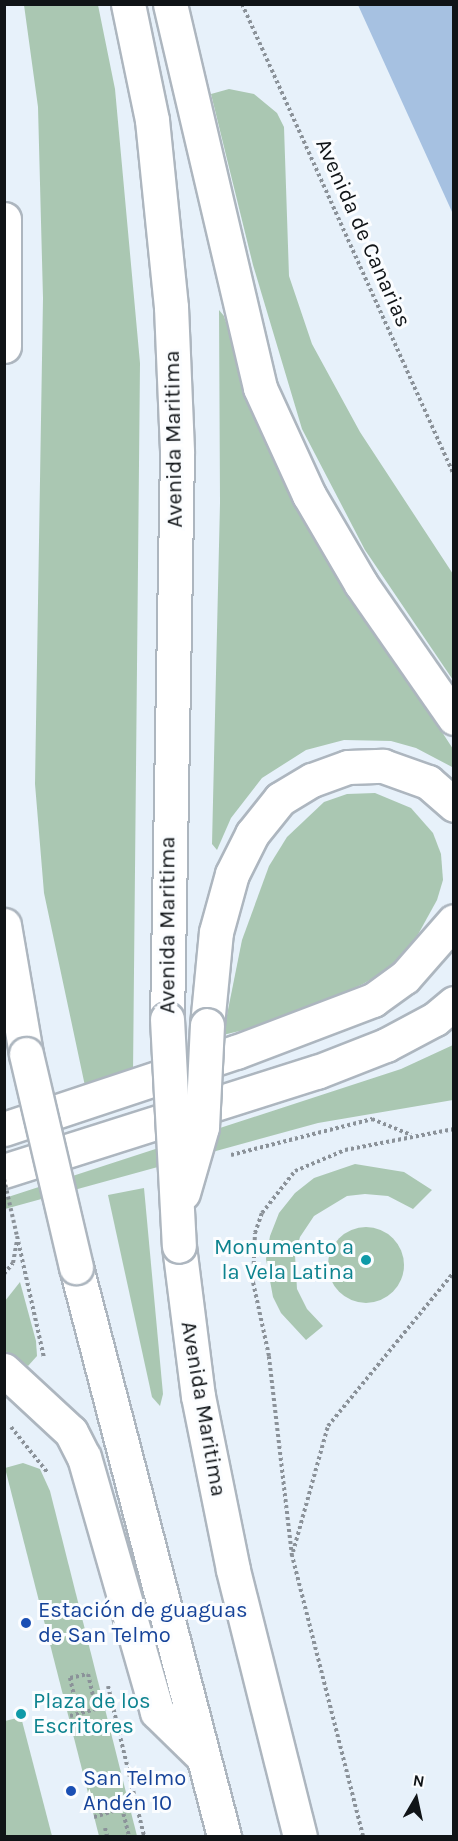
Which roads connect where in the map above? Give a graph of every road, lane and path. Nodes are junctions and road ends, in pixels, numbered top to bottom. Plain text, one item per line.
1 (128, 4) edge
2 (170, 4) edge
3 (242, 4) edge
4 (4, 219) edge
5 (4, 346) edge
6 (453, 475) edge
7 (453, 718) edge
8 (448, 799) edge
9 (453, 824) edge
10 (453, 921) edge
11 (4, 925) edge
12 (453, 1003) edge
13 (4, 1129) edge
14 (453, 1129) edge
15 (412, 1135) junction
16 (227, 1156) dead end
17 (4, 1171) edge
18 (4, 1179) edge
19 (177, 1212) junction
20 (453, 1272) edge
21 (4, 1274) edge
22 (4, 1370) edge
23 (292, 1556) junction
24 (76, 1704) dead end
25 (104, 1707) dead end
26 (96, 1709) junction
27 (70, 1716) dead end
28 (203, 1756) junction
29 (129, 1806) dead end
30 (122, 1808) junction
31 (94, 1817) dead end
32 (105, 1828) dead end
33 (107, 1836) edge
34 (129, 1836) edge
35 (224, 1836) edge
36 (300, 1836) edge
37 (363, 1836) edge

1 - 19 main road, Avenida Maritima, bridge
2 - 7 main road
3 - 6 path, Avenida de Canarias
4 - 5 main road
8 - 9 main road
8 - 19 main road, bridge
10 - 13 main road
11 - 28 main road, bridge
12 - 17 main road
14 - 15 path
15 - 16 path
15 - 23 path
18 - 21 path, bridge
19 - 36 main road, Avenida Maritima, bridge
20 - 23 path
22 - 28 main road
23 - 37 path
24 - 26 path
25 - 26 path
26 - 27 path
28 - 35 main road
29 - 30 path
30 - 31 path
30 - 34 path
32 - 33 path

